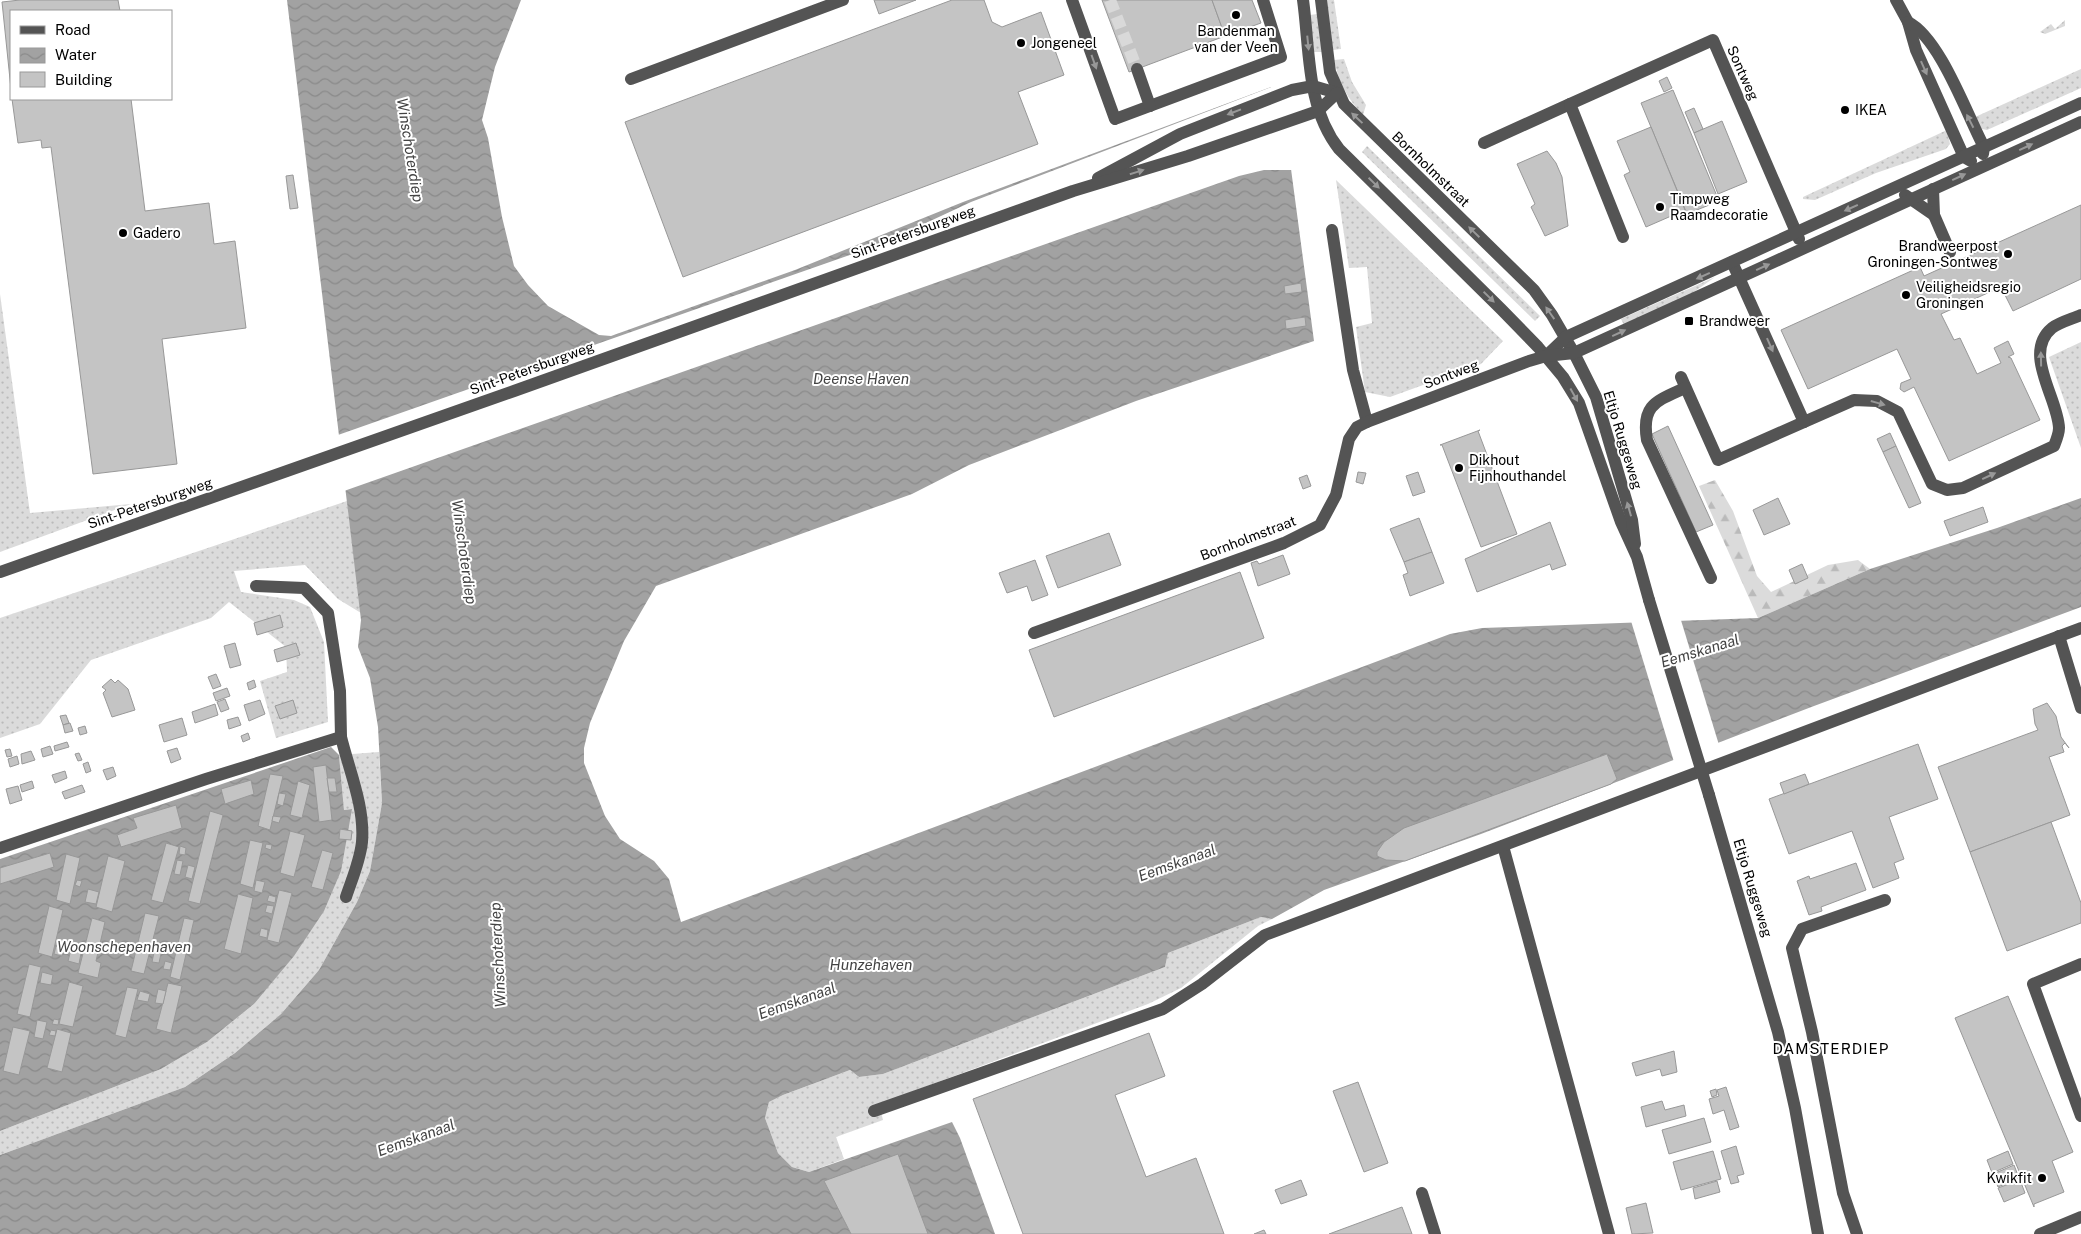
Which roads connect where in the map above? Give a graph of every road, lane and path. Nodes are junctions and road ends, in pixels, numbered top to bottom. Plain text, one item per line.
1 (843, 0) edge
2 (1072, 0) edge
3 (1263, 0) edge
4 (1303, 0) edge
5 (1321, 0) edge
6 (1896, 0) edge
7 (1908, 22) junction
8 (1137, 69) tunnel mouth
9 (631, 80) dead end
10 (1313, 86) junction
11 (1337, 93) junction
12 (1570, 104) junction
13 (2076, 105) edge
14 (1150, 106) junction
15 (1318, 111) junction
16 (2080, 123) edge
17 (1484, 143) dead end
18 (1984, 147) junction
19 (1964, 157) junction
20 (1982, 167) junction
21 (1895, 188) junction
22 (1933, 189) junction
23 (1073, 191) junction
24 (1911, 199) junction
25 (1934, 216) junction
26 (1332, 230) dead end
27 (1796, 233) junction
28 (1623, 236) dead end
29 (1803, 248) junction
30 (1950, 252) dead end
31 (1732, 262) junction
32 (1739, 278) junction
33 (2081, 316) edge
34 (1566, 337) junction
35 (1574, 353) junction
36 (1546, 356) junction
37 (1367, 422) junction
38 (1804, 422) junction
39 (1637, 557) junction
40 (0, 572) edge
41 (1711, 578) dead end
42 (256, 586) dead end
43 (2081, 628) edge
44 (1034, 633) dead end
45 (2059, 636) junction
46 (2081, 708) edge
47 (341, 737) junction
48 (1503, 846) junction
49 (0, 848) edge
50 (346, 897) dead end
51 (1885, 900) dead end
52 (2081, 964) edge
53 (874, 1112) dead end
54 (2081, 1116) edge
55 (1422, 1192) dead end
56 (2081, 1218) edge
57 (1434, 1234) edge
58 (1609, 1234) edge
59 (1818, 1234) edge
60 (1857, 1234) edge
61 (2040, 1234) edge

1 - 9 street
2 -> 14 street
3 - 14 street
4 -> 10 street
5 - 11 street, Bornholmstraat
6 - 7 street
18 -> 7 street
7 -> 19 street
8 - 14 street
10 - 11 street
10 - 15 street
10 -> 23 street, Sint-Petersburgweg
11 - 15 street, Sint-Petersburgweg
34 -> 11 street, Bornholmstraat
12 - 17 street, Sontweg
12 - 27 street, Sontweg
12 - 28 street
13 - 16 street
13 - 18 street, Sontweg
23 -> 15 street, Sint-Petersburgweg
15 -> 36 street
20 -> 16 street, Sontweg
18 - 19 street, Sontweg
18 - 20 street
19 - 20 street
19 - 21 street, Sontweg
22 -> 20 street, Sontweg
21 - 24 street
21 -> 27 street, Sontweg
22 - 24 street, Sontweg
22 - 25 street
23 - 40 street, Sint-Petersburgweg
24 - 25 street
24 - 29 street, Sontweg
25 - 30 street
26 - 37 street
27 - 29 street, Sontweg
27 - 31 street, Sontweg
32 -> 29 street, Sontweg
31 - 32 street
31 -> 34 street, Sontweg
35 -> 32 street, Sontweg
32 -> 38 street
38 -> 33 street
34 - 35 street, Eltjo Ruggeweg
34 - 36 street, Sontweg
35 - 36 street, Sontweg
39 -> 35 street, Eltjo Ruggeweg
36 - 37 street, Sontweg
36 -> 39 street, Eltjo Ruggeweg
37 - 44 street, Bornholmstraat
38 - 41 street
39 - 59 street, Eltjo Ruggeweg, bridge
42 - 47 street
43 - 45 street
45 - 46 street
45 - 48 street
47 - 49 street
47 - 50 street
48 - 53 street
48 - 58 street
51 - 60 street
52 - 54 street
55 - 57 street
56 - 61 street

